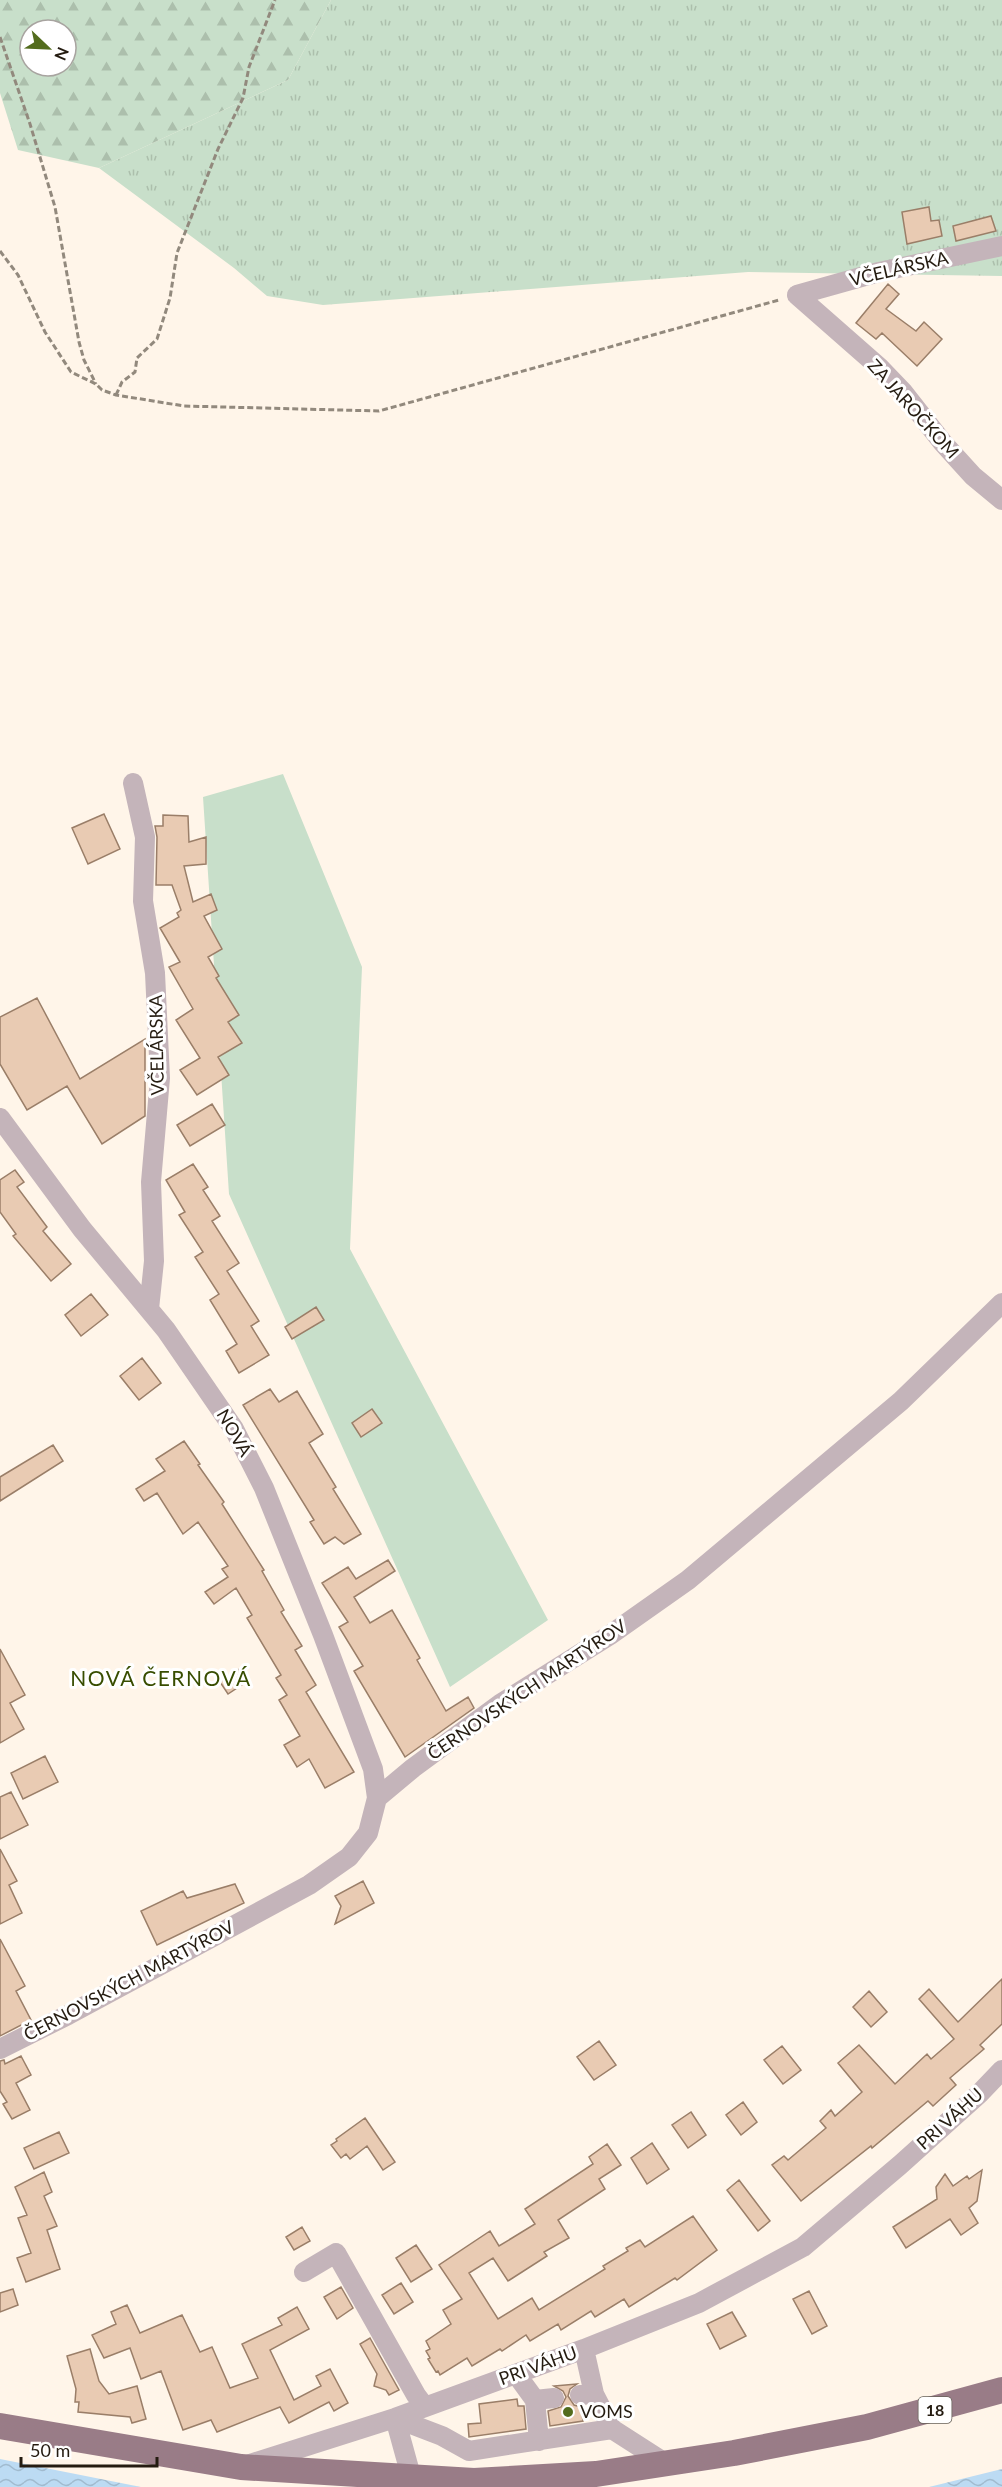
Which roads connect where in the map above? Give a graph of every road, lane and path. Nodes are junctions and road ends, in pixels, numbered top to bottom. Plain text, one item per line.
1 (275, 0) edge
2 (0, 37) edge
3 (1002, 246) edge
4 (0, 251) edge
5 (797, 295) junction
6 (96, 384) junction
7 (116, 395) junction
8 (1002, 500) edge
9 (133, 783) dead end
10 (0, 1118) edge
11 (1002, 1303) edge
12 (149, 1309) junction
13 (377, 1798) junction
14 (0, 2049) edge
15 (1002, 2070) edge
16 (304, 2272) dead end
17 (584, 2349) junction
18 (516, 2374) junction
19 (1002, 2390) edge
20 (425, 2407) junction
21 (395, 2418) junction
22 (0, 2426) edge
23 (612, 2429) junction
24 (539, 2441) junction
25 (665, 2463) junction
26 (241, 2467) junction
27 (411, 2476) junction

1 - 7 path
2 - 6 path
3 - 5 street, VČELÁRSKA
4 - 6 path
5 - 7 path
5 - 8 street, ZA JAROČKOM
6 - 7 path
9 - 12 street, VČELÁRSKA
10 - 12 street, NOVÁ
11 - 13 street, ČERNOVSKÝCH MARTÝROV
12 - 13 street, NOVÁ
13 - 14 street, ČERNOVSKÝCH MARTÝROV
15 - 17 street, PRI VÁHU
16 - 20 street
17 - 18 street, PRI VÁHU
17 - 23 street
18 - 20 street, PRI VÁHU
18 - 24 street
19 - 25 main road, 18
20 - 21 street, PRI VÁHU
21 - 24 street
21 - 26 street, PRI VÁHU
21 - 27 street
22 - 26 main road, PRI VÁHU / 18
23 - 24 street
23 - 25 street
25 - 27 main road, 18
26 - 27 main road, 18

